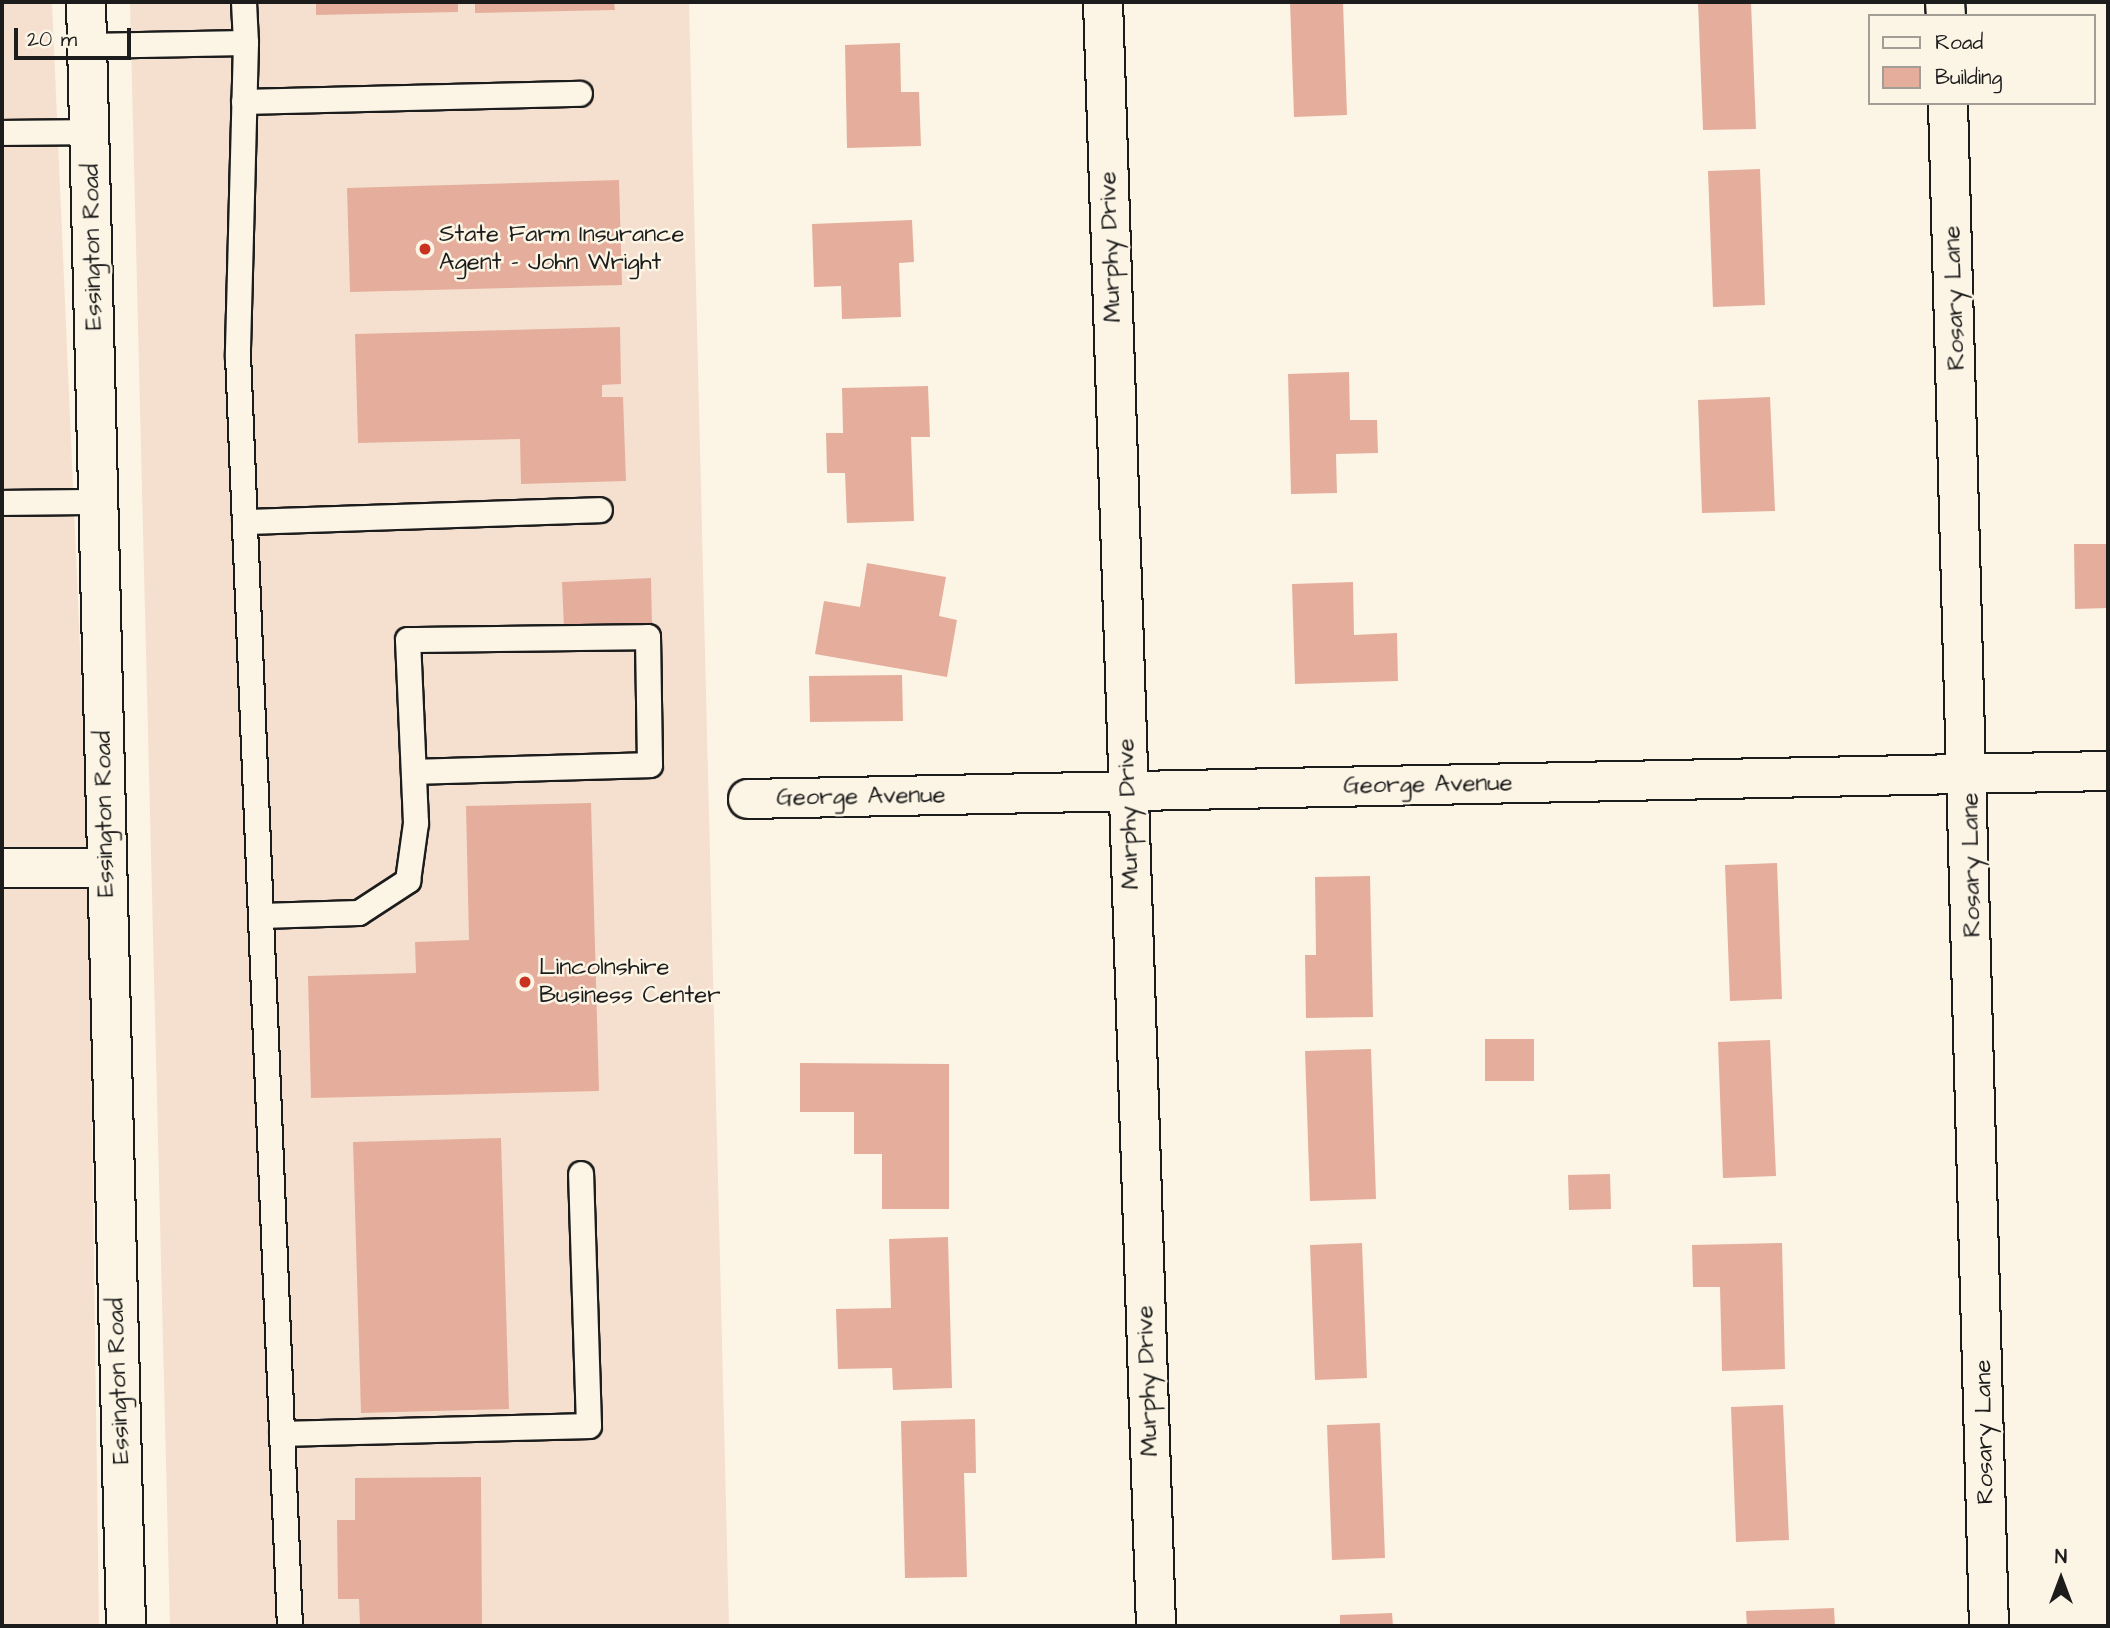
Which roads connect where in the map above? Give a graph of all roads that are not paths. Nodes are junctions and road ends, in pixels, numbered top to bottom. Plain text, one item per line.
1 (86, 2) edge
2 (244, 2) edge
3 (1103, 2) edge
4 (246, 43) junction
5 (87, 46) junction
6 (580, 94) dead end
7 (244, 102) junction
8 (1948, 105) edge
9 (91, 132) junction
10 (2, 133) edge
11 (98, 502) junction
12 (2, 503) edge
13 (600, 510) dead end
14 (244, 522) junction
15 (2108, 771) edge
16 (414, 772) junction
17 (1970, 774) junction
18 (1128, 792) junction
19 (748, 799) dead end
20 (2, 868) edge
21 (106, 868) junction
22 (261, 916) junction
23 (581, 1174) dead end
24 (282, 1434) junction
25 (126, 1626) edge
26 (290, 1626) edge
27 (1156, 1626) edge
28 (1989, 1626) edge

1 - 5 street, Essington Road
2 - 4 lane
3 - 18 street, Murphy Drive
4 - 5 lane
4 - 7 lane
5 - 9 street, Essington Road
6 - 7 lane
7 - 14 lane
8 - 17 street, Rosary Lane
9 - 10 lane
9 - 11 street, Essington Road
11 - 12 lane
11 - 21 street, Essington Road
13 - 14 lane
14 - 22 lane
15 - 17 street, George Avenue
16 - 16 lane
16 - 22 lane
17 - 18 street, George Avenue
17 - 28 street, Rosary Lane
18 - 19 street, George Avenue
18 - 27 street, Murphy Drive
20 - 21 street
21 - 25 street, Essington Road
22 - 24 lane
23 - 24 lane
24 - 26 lane

